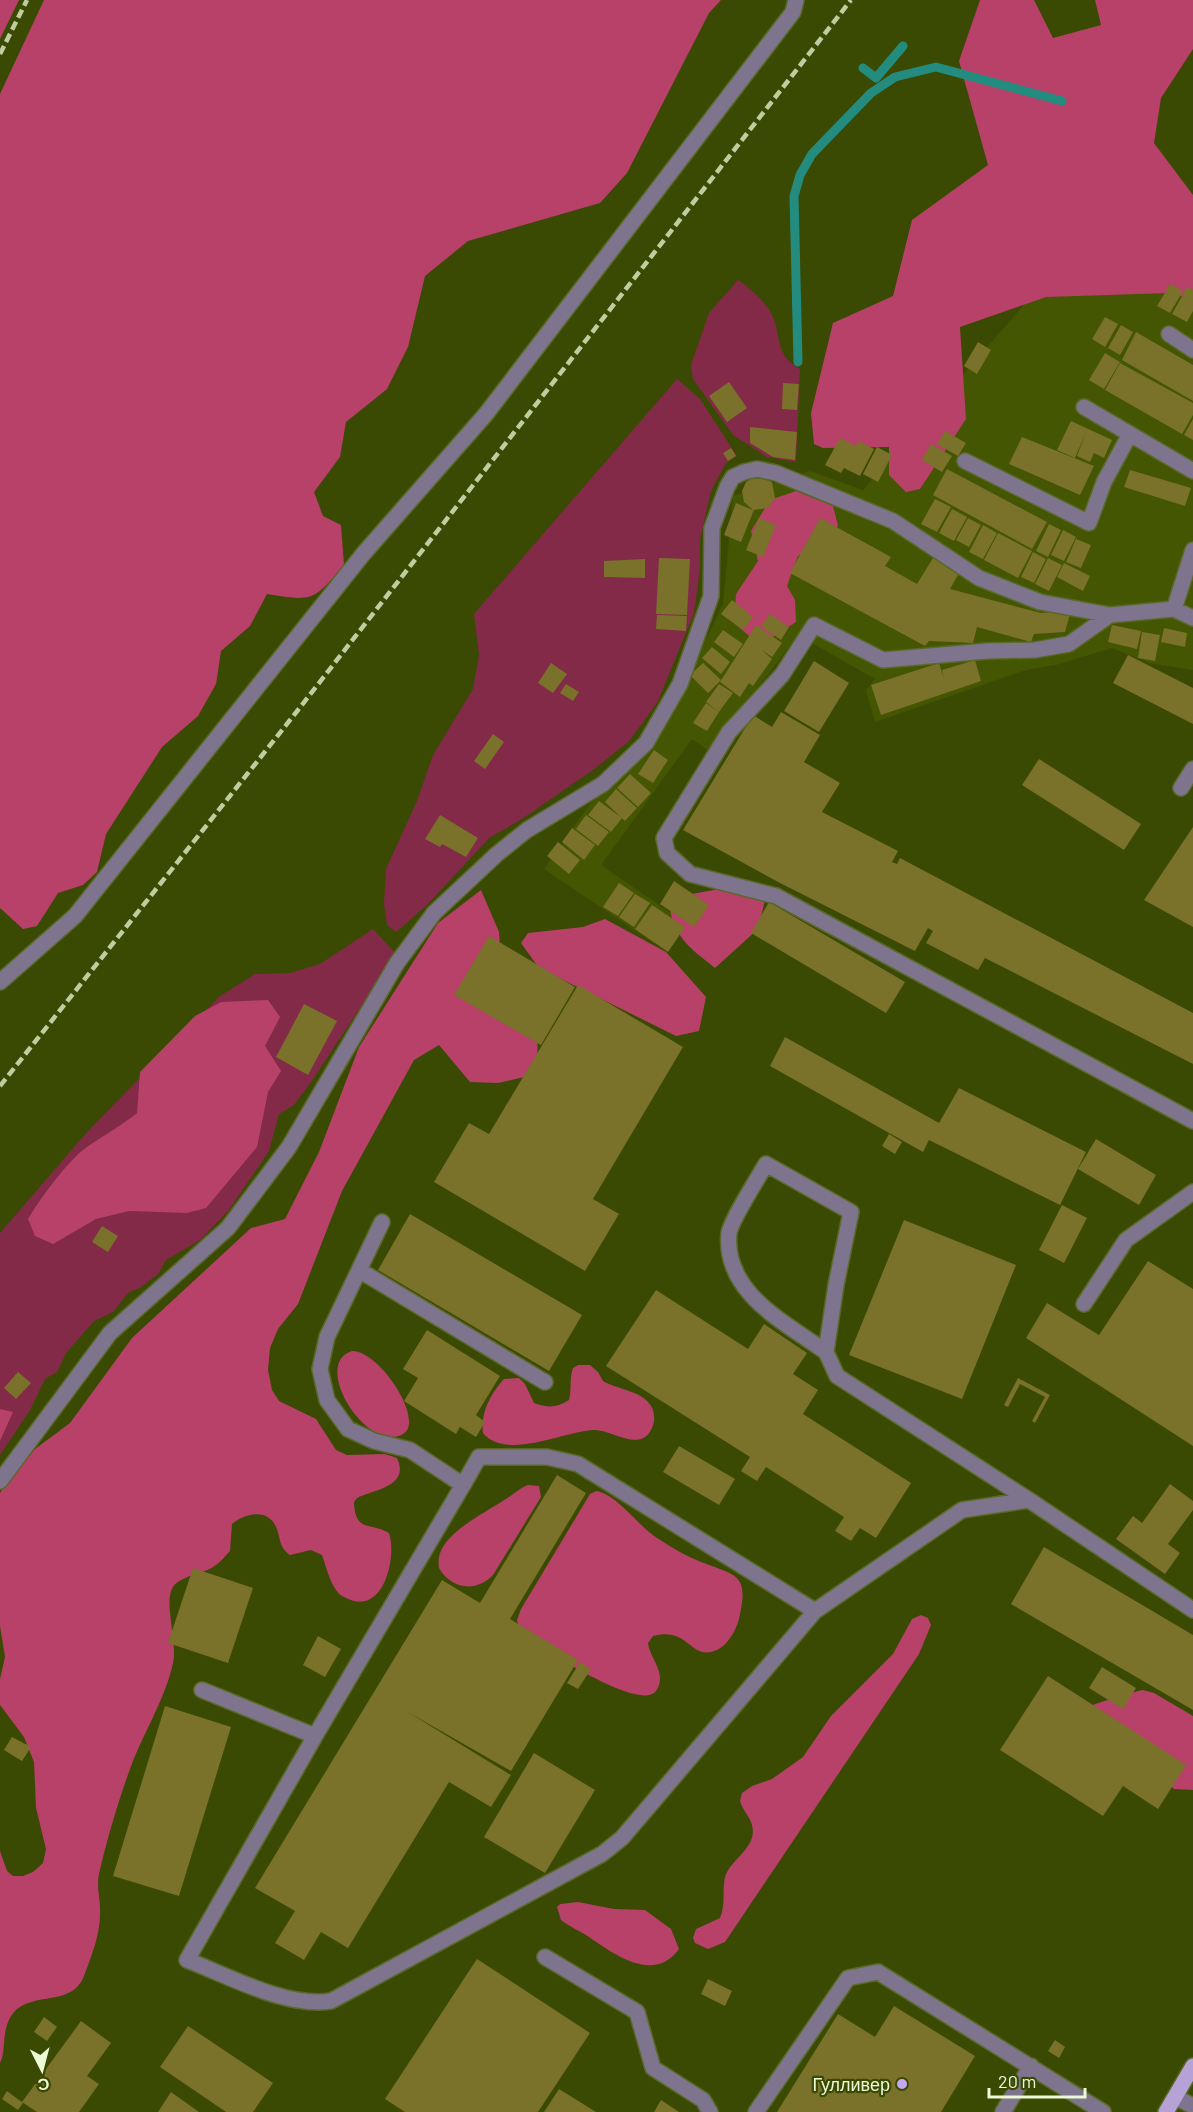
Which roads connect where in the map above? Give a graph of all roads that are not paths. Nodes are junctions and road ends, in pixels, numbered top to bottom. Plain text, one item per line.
1 (796, 0) edge
2 (1169, 334) dead end
3 (1193, 350) edge
4 (1084, 407) dead end
5 (1130, 434) junction
6 (965, 461) dead end
7 (1193, 471) edge
8 (1193, 550) edge
9 (1174, 609) junction
10 (1110, 615) junction
11 (1193, 618) edge
12 (1193, 769) edge
13 (1181, 788) dead end
14 (0, 982) edge
15 (1193, 1121) edge
16 (1193, 1192) edge
17 (382, 1222) dead end
18 (359, 1270) junction
19 (1084, 1304) dead end
20 (826, 1352) junction
21 (544, 1382) dead end
22 (0, 1480) edge
23 (463, 1485) junction
24 (1029, 1500) junction
25 (1193, 1610) edge
26 (815, 1611) junction
27 (202, 1690) dead end
28 (315, 1736) junction
29 (545, 1957) dead end
30 (1031, 2066) junction
31 (1193, 2066) edge
32 (1175, 2097) junction
33 (1193, 2106) edge
34 (710, 2112) edge
35 (756, 2112) edge
36 (1003, 2112) edge
37 (1103, 2112) edge
38 (1166, 2112) edge

1 - 14 street
2 - 3 street
4 - 5 street
5 - 6 street
5 - 7 street
8 - 9 street
9 - 10 street
9 - 11 street
10 - 15 street
10 - 22 street
12 - 13 street
16 - 19 street
17 - 18 street
18 - 21 street
18 - 23 street
20 - 20 street
20 - 24 street
23 - 26 street
23 - 28 street
24 - 25 street
24 - 26 street
26 - 28 street
27 - 28 street
29 - 34 street
30 - 35 street
30 - 36 street
30 - 37 street
31 - 32 main road
32 - 33 street
32 - 38 main road

